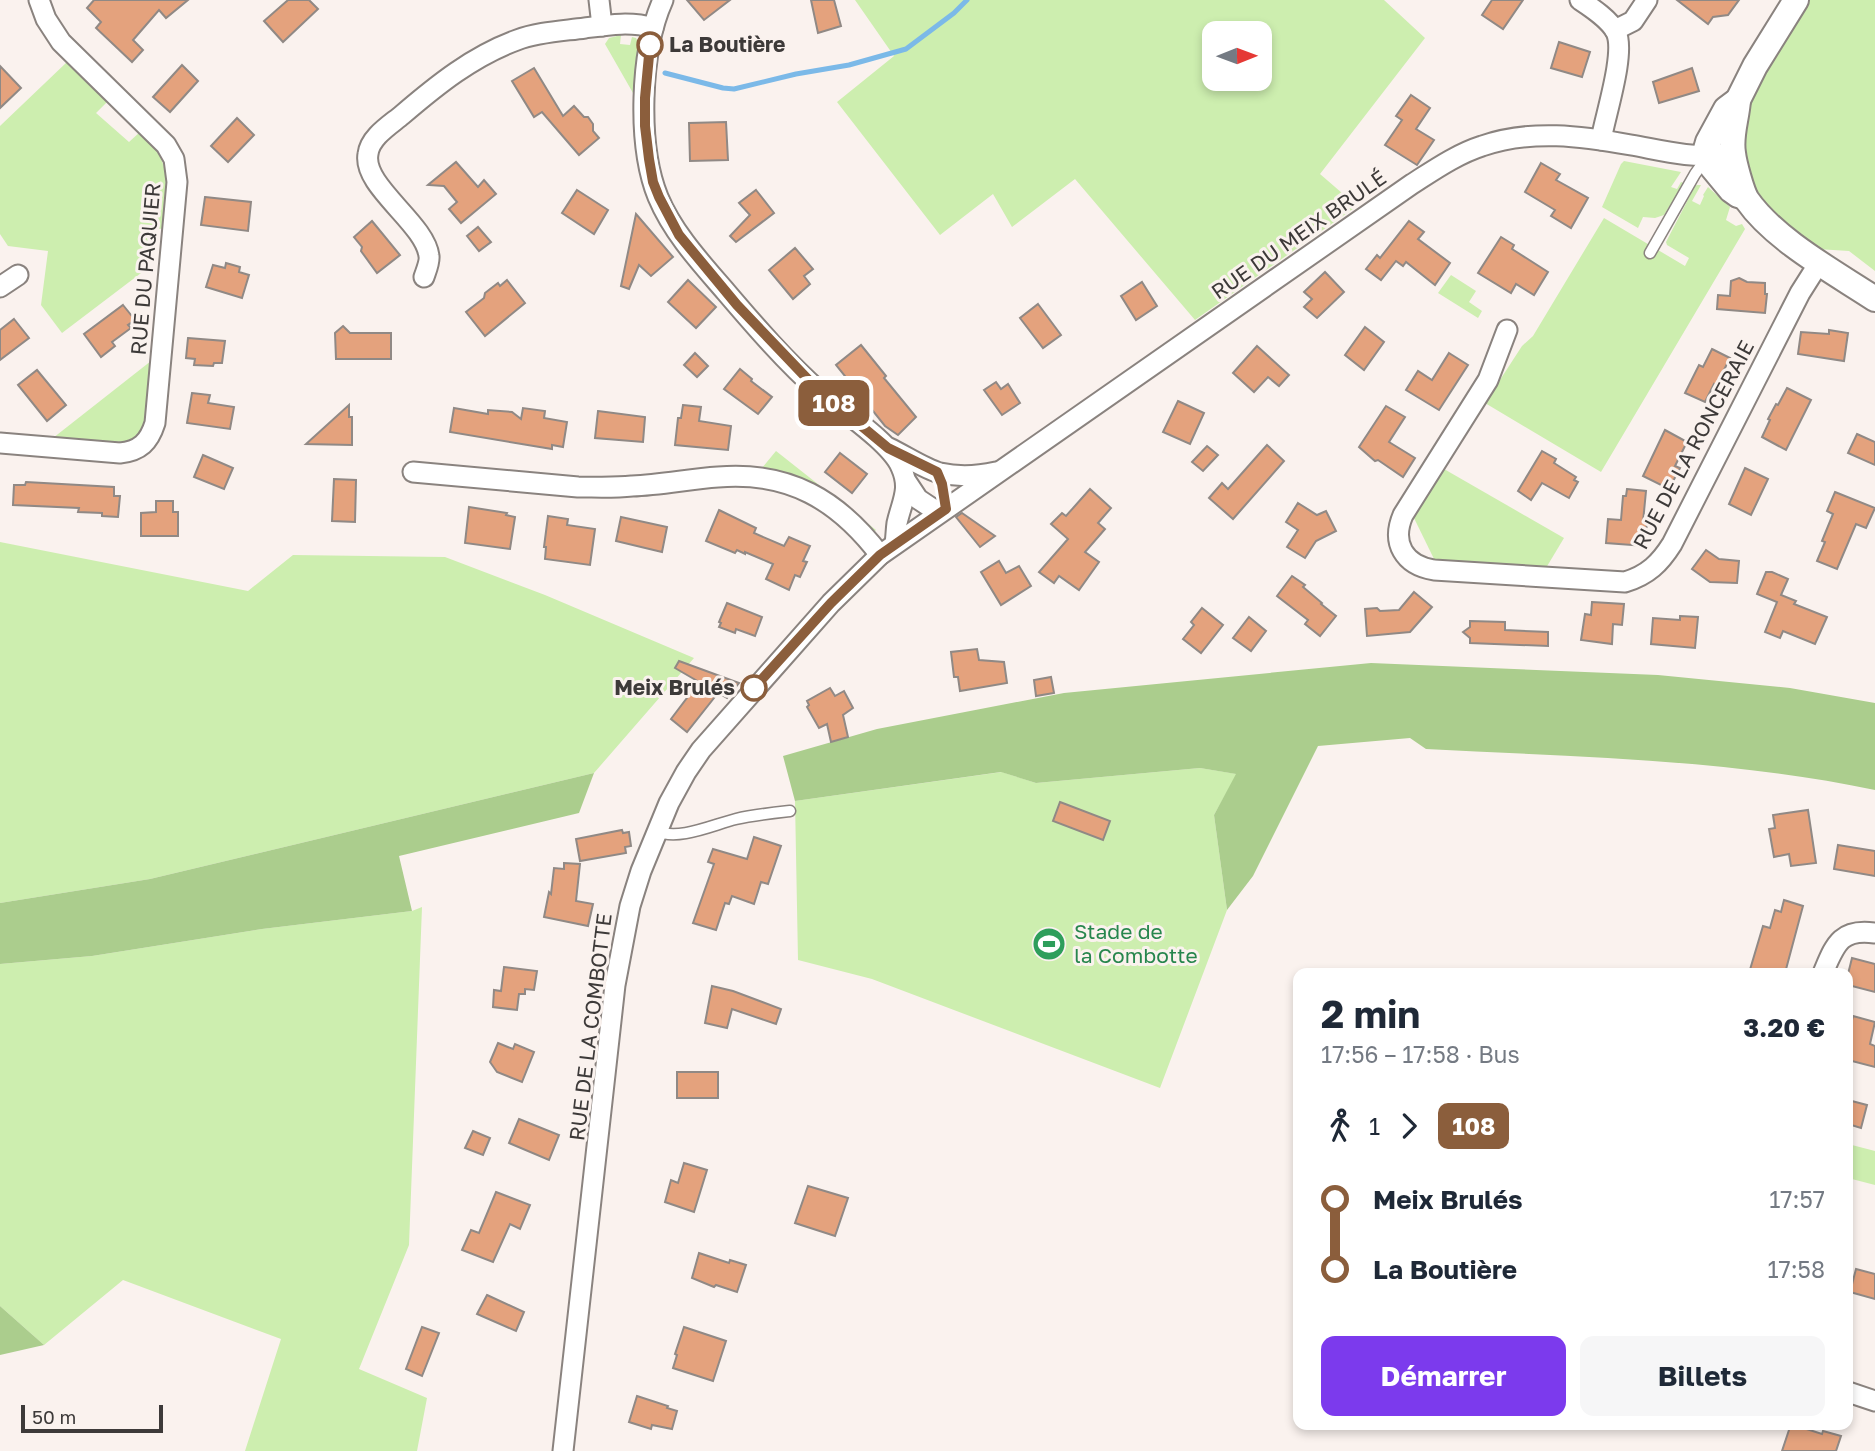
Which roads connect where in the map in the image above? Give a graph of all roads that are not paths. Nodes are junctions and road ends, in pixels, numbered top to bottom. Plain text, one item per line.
1 (39, 0) edge
2 (599, 0) edge
3 (663, 0) edge
4 (1580, 0) edge
5 (1647, 0) edge
6 (1796, 0) edge
7 (602, 26) junction
8 (653, 28) junction
9 (1615, 30) junction
10 (1601, 140) junction
11 (1720, 154) junction
12 (1650, 253) dead end
13 (1819, 263) junction
14 (18, 275) dead end
15 (424, 276) dead end
16 (0, 287) edge
17 (1875, 299) edge
18 (1507, 330) dead end
19 (0, 443) edge
20 (888, 448) junction
21 (1001, 471) junction
22 (413, 472) dead end
23 (937, 472) junction
24 (906, 481) junction
25 (943, 511) junction
26 (888, 550) junction
27 (790, 811) dead end
28 (656, 831) junction
29 (1875, 933) edge
30 (1825, 968) edge
31 (1853, 1394) edge
32 (1875, 1401) edge
33 (563, 1451) edge

1 - 19 street, RUE DU PAQUIER
2 - 7 street
3 - 8 street
4 - 9 street
5 - 9 street
6 - 11 street
7 - 8 street
7 - 15 street
8 - 20 street
9 - 10 street
10 - 11 street, RUE DU MEIX BRULÉ
10 - 21 street, RUE DU MEIX BRULÉ
11 - 12 lane
11 - 13 street
13 - 17 street
13 - 18 street, RUE DE LA RONCERAIE
14 - 16 street
20 - 23 street
20 - 24 street
21 - 23 street
21 - 25 street, RUE DU MEIX BRULÉ
22 - 26 street
23 - 25 street
24 - 25 street
24 - 26 street
25 - 26 street, RUE DE LA COMBOTTE
26 - 28 street, RUE DE LA COMBOTTE
27 - 28 lane
28 - 33 street, RUE DE LA COMBOTTE
29 - 30 street
31 - 32 street

